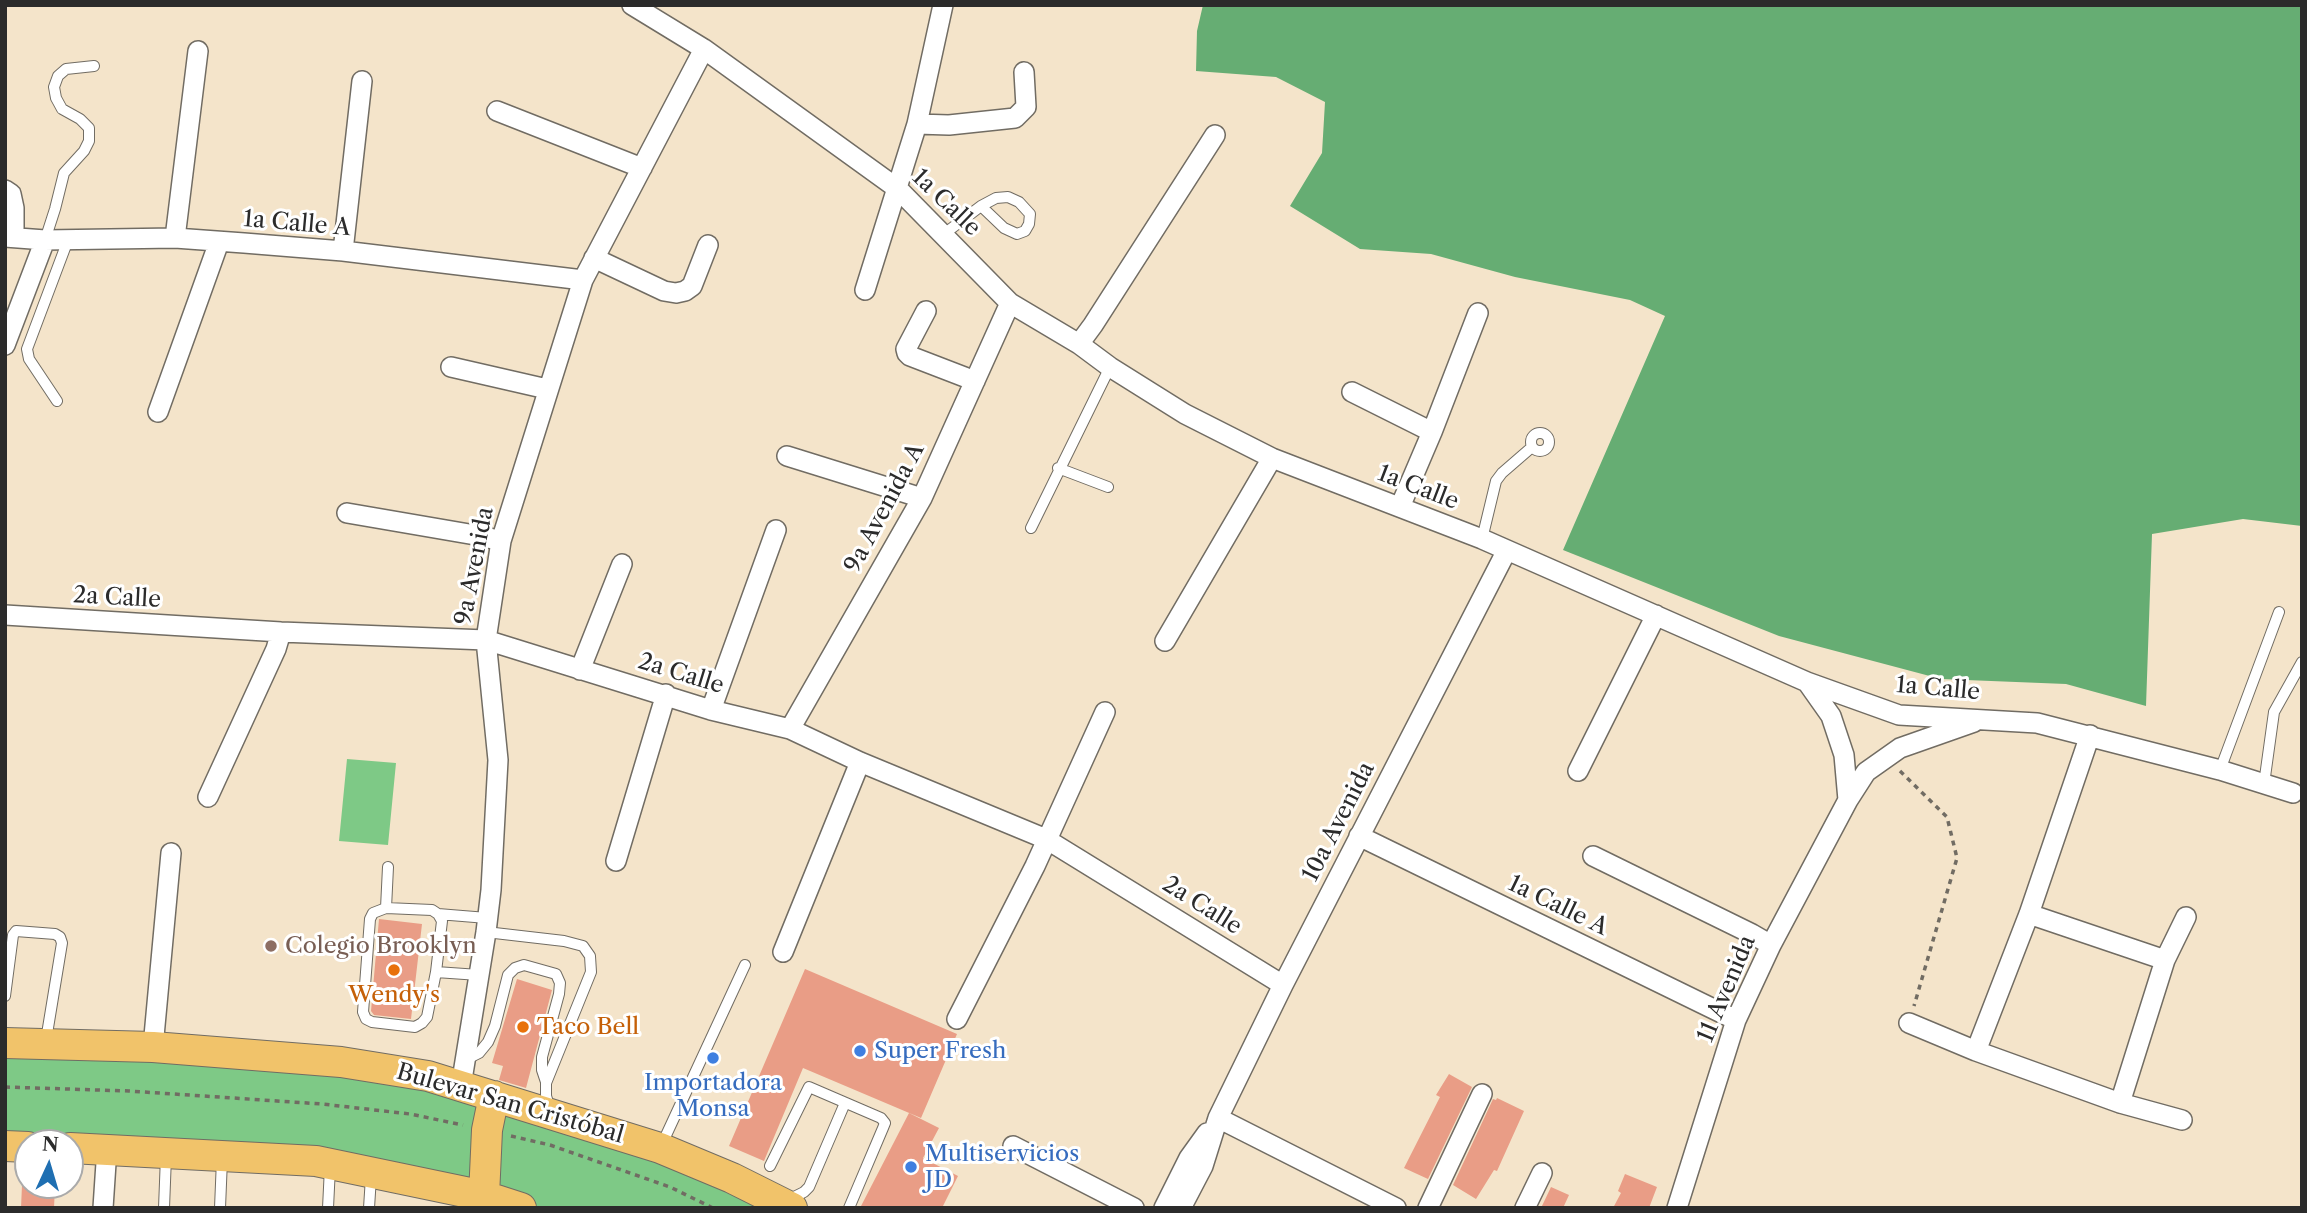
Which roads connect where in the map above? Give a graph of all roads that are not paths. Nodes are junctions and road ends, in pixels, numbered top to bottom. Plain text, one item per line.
1 (632, 5) edge
2 (943, 5) edge
3 (704, 49) junction
4 (198, 51) dead end
5 (94, 66) dead end
6 (1024, 72) dead end
7 (362, 81) dead end
8 (497, 111) dead end
9 (917, 124) junction
10 (1215, 135) dead end
11 (642, 168) junction
12 (898, 189) junction
13 (5, 190) edge
14 (981, 205) junction
15 (944, 234) junction
16 (10, 237) edge
17 (69, 239) junction
18 (175, 239) junction
19 (45, 240) junction
20 (219, 242) junction
21 (708, 245) dead end
22 (343, 251) junction
23 (594, 258) junction
24 (583, 280) junction
25 (865, 289) dead end
26 (1010, 303) junction
27 (926, 311) dead end
28 (1478, 313) dead end
29 (1079, 344) junction
30 (5, 345) edge
31 (451, 367) dead end
32 (1110, 367) junction
33 (975, 381) junction
34 (547, 389) junction
35 (1352, 392) dead end
36 (57, 401) dead end
37 (158, 412) dead end
38 (1432, 432) junction
39 (1532, 447) dead end
40 (787, 456) dead end
41 (1272, 458) junction
42 (1058, 468) junction
43 (1108, 487) dead end
44 (922, 498) junction
45 (1400, 507) junction
46 (347, 513) dead end
47 (1031, 528) dead end
48 (776, 530) dead end
49 (1482, 539) junction
50 (501, 541) junction
51 (1507, 550) junction
52 (622, 564) dead end
53 (2279, 612) dead end
54 (5, 615) edge
55 (1656, 615) junction
56 (281, 632) junction
57 (486, 640) junction
58 (1165, 641) dead end
59 (2302, 662) edge
60 (580, 670) junction
61 (1807, 682) junction
62 (666, 694) junction
63 (711, 710) junction
64 (1105, 712) dead end
65 (1987, 718) junction
66 (790, 729) junction
67 (2090, 735) junction
68 (860, 762) junction
69 (2220, 769) junction
70 (1578, 771) dead end
71 (2264, 784) junction
72 (2293, 793) dead end
73 (208, 797) dead end
74 (1849, 800) junction
75 (1359, 836) junction
76 (1046, 839) junction
77 (171, 853) dead end
78 (1593, 856) dead end
79 (616, 861) dead end
80 (388, 867) dead end
81 (386, 908) junction
82 (438, 914) junction
83 (2029, 914) junction
84 (2186, 917) dead end
85 (487, 925) junction
86 (1771, 945) junction
87 (783, 952) dead end
88 (2165, 960) junction
89 (745, 965) dead end
90 (436, 972) junction
91 (480, 975) junction
92 (1283, 985) junction
93 (5, 996) edge
94 (957, 1019) dead end
95 (1735, 1020) junction
96 (1909, 1023) road end
97 (5, 1043) edge
98 (45, 1044) junction
99 (153, 1047) junction
100 (1976, 1051) junction
101 (464, 1073) junction
102 (546, 1083) junction
103 (1482, 1094) dead end
104 (494, 1096) junction
105 (845, 1103) junction
106 (2120, 1103) junction
107 (551, 1112) junction
108 (1218, 1118) junction
109 (2182, 1120) dead end
110 (1013, 1146) dead end
111 (84, 1147) edge
112 (107, 1148) junction
113 (660, 1148) junction
114 (166, 1152) junction
115 (222, 1155) junction
116 (331, 1163) junction
117 (770, 1166) dead end
118 (372, 1171) junction
119 (1542, 1173) dead end
120 (506, 1204) edge
121 (787, 1205) edge
122 (103, 1208) edge
123 (164, 1208) edge
124 (220, 1208) edge
125 (328, 1208) edge
126 (369, 1208) edge
127 (849, 1208) edge
128 (1134, 1208) edge
129 (1164, 1208) edge
130 (1181, 1208) edge
131 (1396, 1208) edge
132 (1428, 1208) edge
133 (1525, 1208) edge
134 (1677, 1208) edge

1 - 3 street, 1a Calle
2 - 9 street
3 - 11 street, 9a Avenida
3 - 12 street, 1a Calle
4 - 18 street
5 - 19 lane
6 - 9 street
7 - 22 street
8 - 11 street
9 - 12 street
10 - 29 street
11 - 23 street, 9a Avenida
12 - 15 street, 1a Calle
12 - 25 street
13 - 16 street
14 - 14 lane
14 - 15 lane
15 - 26 street, 1a Calle
16 - 19 street, 1a Calle A
17 - 18 street, 1a Calle A
17 - 19 street, 1a Calle A
17 - 36 lane
18 - 20 street, 1a Calle A
19 - 30 street
20 - 22 street, 1a Calle A
20 - 37 street
21 - 23 street
22 - 24 street, 1a Calle A
23 - 24 street, 9a Avenida
24 - 34 street, 9a Avenida
26 - 29 street, 1a Calle
26 - 33 street, 9a Avenida A
27 - 33 street
28 - 38 street
29 - 32 street, 1a Calle
31 - 34 street
32 - 41 street, 1a Calle
32 - 42 lane
33 - 44 street, 9a Avenida A
34 - 50 street, 9a Avenida
35 - 38 street
38 - 45 street
39 - 49 lane
40 - 44 street
41 - 45 street, 1a Calle
41 - 58 street
42 - 43 lane
42 - 47 lane
44 - 66 street, 9a Avenida A
45 - 49 street, 1a Calle
46 - 50 street
48 - 63 street
49 - 51 street, 1a Calle
50 - 57 street, 9a Avenida
51 - 55 street, 1a Calle
51 - 75 street, 10a Avenida
52 - 60 street
53 - 69 lane
54 - 56 street, 2a Calle
55 - 61 street, 1a Calle
55 - 70 street
56 - 57 street, 2a Calle
56 - 73 street
57 - 60 street, 2a Calle
57 - 85 street, 9a Avenida
59 - 71 lane
60 - 62 street, 2a Calle
61 - 65 street, 1a Calle
61 - 74 street
62 - 63 street, 2a Calle
62 - 79 street
63 - 66 street, 2a Calle
64 - 76 street
65 - 67 street, 1a Calle
65 - 74 street, 11 Avenida
66 - 68 street, 2a Calle
67 - 69 street, 1a Calle
67 - 83 street
68 - 76 street, 2a Calle
68 - 87 street
69 - 71 street, 1a Calle
71 - 72 street, 1a Calle
74 - 86 street, 11 Avenida
75 - 92 street, 10a Avenida
75 - 95 street, 1a Calle A
76 - 92 street, 2a Calle
76 - 94 street
77 - 99 street
78 - 86 street
80 - 81 lane
81 - 82 lane
81 - 90 lane
82 - 85 lane
82 - 90 lane
83 - 88 street
83 - 100 street
84 - 88 street
85 - 91 street, 9a Avenida
85 - 102 lane
86 - 95 street, 11 Avenida
88 - 106 street
89 - 113 lane
90 - 91 lane
91 - 101 street, 9a Avenida
92 - 108 street, 10a Avenida
93 - 98 lane
95 - 134 street, 11 Avenida
96 - 100 street
97 - 98 main road, Bulevar San Cristóbal
98 - 99 main road, Bulevar San Cristóbal
99 - 101 main road, Bulevar San Cristóbal
100 - 106 street
101 - 102 lane
101 - 104 main road, Bulevar San Cristóbal
102 - 107 lane
103 - 132 street
104 - 107 main road, Bulevar San Cristóbal
104 - 120 main road
105 - 117 lane
105 - 121 lane
105 - 127 lane
106 - 109 street
107 - 113 main road, Bulevar San Cristóbal
108 - 129 street, 10a Avenida
108 - 130 street, 10a Avenida
108 - 131 street
110 - 128 street
111 - 112 main road
112 - 114 main road
112 - 122 street
113 - 121 main road, Bulevar San Cristóbal
114 - 115 main road
114 - 123 lane
115 - 116 main road
115 - 124 lane
116 - 118 main road
116 - 125 lane
118 - 120 main road
118 - 126 lane
119 - 133 street

